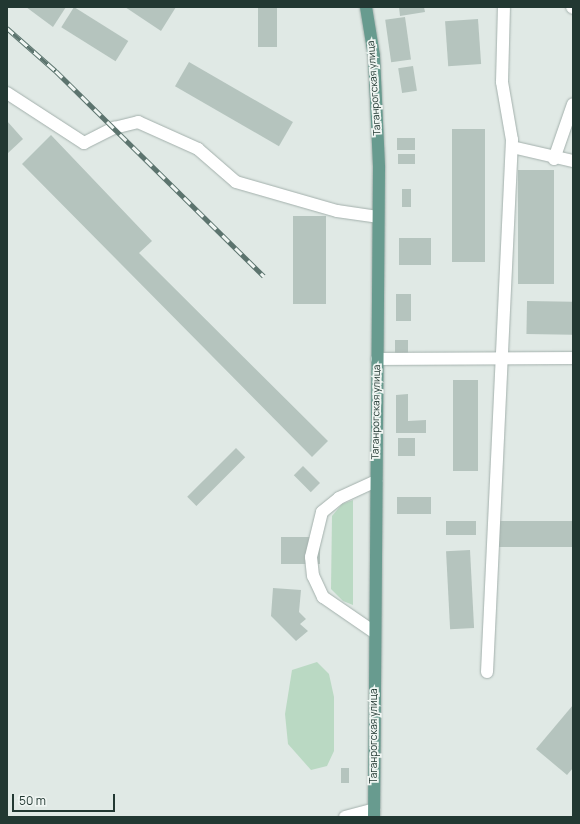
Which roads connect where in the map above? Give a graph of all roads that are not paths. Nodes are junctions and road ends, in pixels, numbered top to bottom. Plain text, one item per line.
1 (366, 7) edge
2 (504, 7) edge
3 (7, 93) edge
4 (573, 104) edge
5 (512, 147) junction
6 (554, 159) junction
7 (573, 162) edge
8 (378, 217) junction
9 (573, 358) edge
10 (377, 359) junction
11 (504, 359) junction
12 (376, 481) junction
13 (374, 632) junction
14 (487, 672) dead end
15 (374, 813) edge
16 (345, 817) edge

1 - 8 main road, Таганрогская улица
2 - 5 lane
3 - 8 lane
4 - 6 lane
5 - 6 lane
5 - 11 lane
6 - 7 lane
8 - 10 main road, Таганрогская улица
9 - 11 lane
10 - 11 lane
10 - 12 main road, Таганрогская улица
11 - 14 lane
12 - 13 main road, Таганрогская улица
12 - 13 lane
13 - 15 main road, Таганрогская улица
15 - 16 lane

